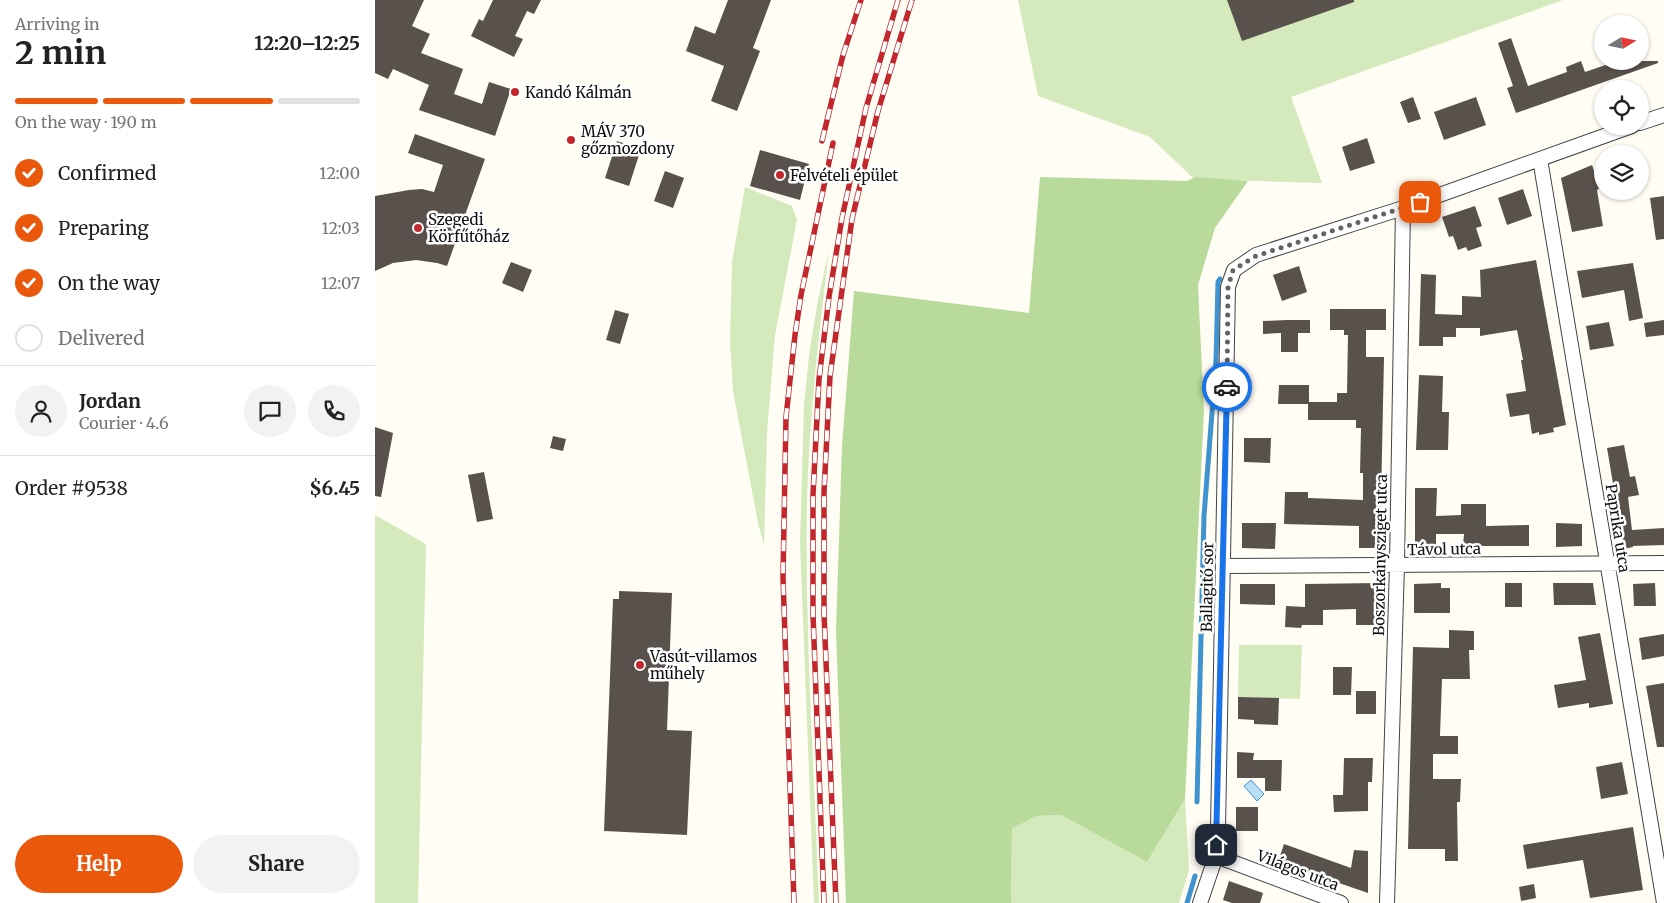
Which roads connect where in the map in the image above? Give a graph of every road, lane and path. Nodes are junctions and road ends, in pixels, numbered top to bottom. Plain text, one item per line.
1 (1664, 115) edge
2 (1649, 120) edge
3 (1607, 135) edge
4 (1540, 159) junction
5 (1403, 208) junction
6 (1664, 563) edge
7 (1608, 564) junction
8 (1224, 566) junction
9 (1397, 566) junction
10 (1215, 856) junction
11 (1200, 903) edge
12 (1341, 903) edge
13 (1387, 903) edge
14 (1664, 903) edge

1 - 2 street
3 - 4 street
4 - 5 street
4 - 7 street, Paprika utca
5 - 8 street, Ballagitó sor
5 - 9 street, Boszorkánysziget utca
6 - 7 street, Távol utca
7 - 9 street, Távol utca
7 - 14 street, Paprika utca
8 - 9 street, Távol utca
8 - 10 street, Ballagitó sor
9 - 13 street, Boszorkánysziget utca
10 - 11 street, Ballagitó sor
10 - 12 street, Világos utca

